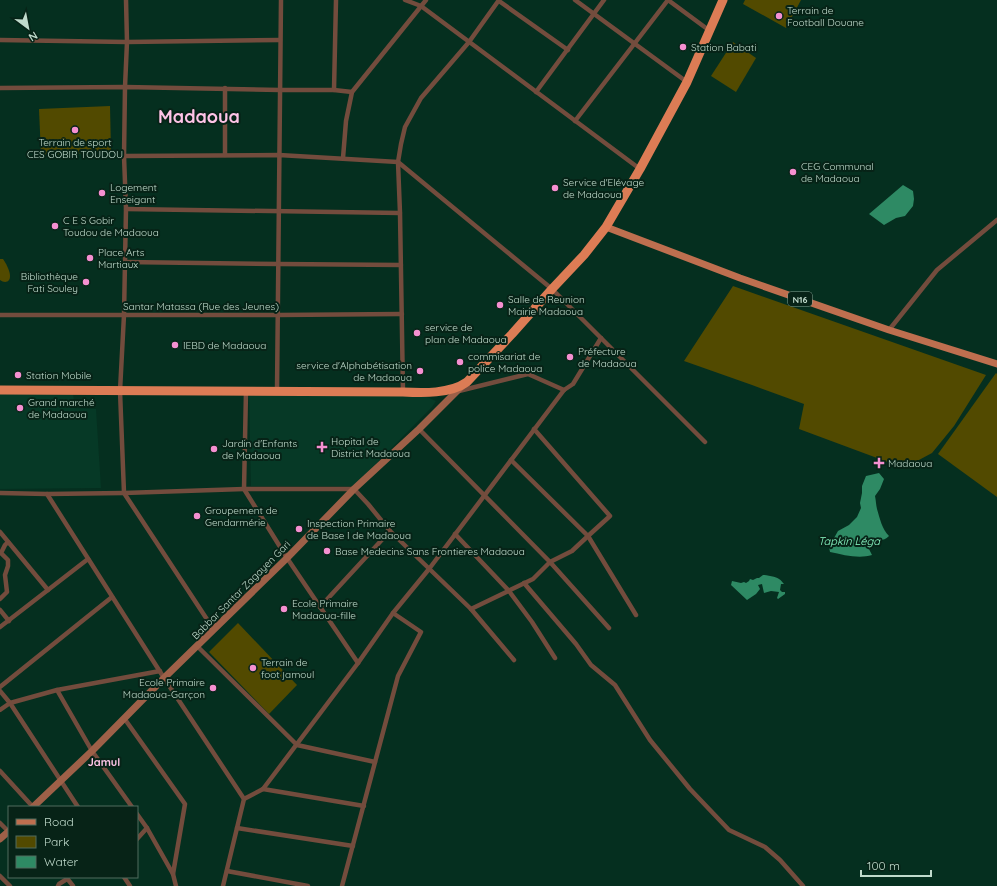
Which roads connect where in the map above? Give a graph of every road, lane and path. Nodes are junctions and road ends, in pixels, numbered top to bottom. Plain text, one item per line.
1 (126, 0) edge
2 (281, 0) edge
3 (336, 0) edge
4 (405, 0) edge
5 (426, 0) edge
6 (499, 0) edge
7 (575, 0) edge
8 (604, 0) edge
9 (668, 0) edge
10 (723, 0) edge
11 (421, 6) junction
12 (594, 14) junction
13 (710, 31) junction
14 (0, 40) edge
15 (280, 40) junction
16 (127, 42) junction
17 (469, 42) junction
18 (635, 44) junction
19 (568, 50) junction
20 (687, 82) junction
21 (125, 87) junction
22 (0, 88) edge
23 (225, 88) junction
24 (280, 90) junction
25 (334, 90) junction
26 (352, 92) junction
27 (536, 92) junction
28 (575, 121) junction
29 (225, 155) junction
30 (279, 155) junction
31 (124, 156) junction
32 (343, 158) junction
33 (398, 162) junction
34 (640, 169) junction
35 (126, 209) junction
36 (279, 211) junction
37 (400, 213) junction
38 (997, 220) edge
39 (606, 227) junction
40 (125, 262) junction
41 (279, 264) junction
42 (401, 265) junction
43 (552, 289) junction
44 (402, 314) junction
45 (0, 315) edge
46 (124, 315) junction
47 (278, 315) junction
48 (889, 330) junction
49 (601, 338) junction
50 (996, 363) edge
51 (460, 388) junction
52 (0, 390) edge
53 (564, 390) junction
54 (120, 391) junction
55 (246, 391) junction
56 (277, 391) junction
57 (404, 392) junction
58 (419, 429) junction
59 (534, 429) junction
60 (705, 442) dead end
61 (512, 460) junction
62 (244, 489) junction
63 (354, 489) junction
64 (0, 493) edge
65 (124, 493) junction
66 (47, 494) junction
67 (485, 495) junction
68 (390, 531) junction
69 (0, 532) edge
70 (455, 534) junction
71 (588, 536) junction
72 (8, 542) junction
73 (287, 558) junction
74 (88, 559) junction
75 (550, 562) junction
76 (429, 569) junction
77 (524, 583) junction
78 (48, 590) junction
79 (509, 591) junction
80 (112, 597) junction
81 (0, 599) edge
82 (320, 607) junction
83 (0, 610) edge
84 (471, 610) junction
85 (394, 613) junction
86 (636, 615) dead end
87 (9, 621) junction
88 (0, 627) edge
89 (609, 628) dead end
90 (214, 630) junction
91 (197, 646) junction
92 (555, 658) dead end
93 (514, 660) dead end
94 (358, 663) junction
95 (162, 675) junction
96 (0, 687) edge
97 (56, 690) junction
98 (0, 692) edge
99 (10, 702) junction
100 (0, 710) edge
101 (124, 718) junction
102 (297, 744) junction
103 (92, 751) junction
104 (375, 762) junction
105 (0, 771) edge
106 (61, 780) junction
107 (263, 789) junction
108 (244, 799) junction
109 (32, 806) edge
110 (34, 806) edge
111 (77, 806) edge
112 (131, 806) edge
113 (364, 806) junction
114 (138, 815) edge
115 (0, 823) edge
116 (147, 828) junction
117 (237, 828) junction
118 (8, 830) edge
119 (8, 832) edge
120 (0, 839) edge
121 (138, 839) edge
122 (353, 846) junction
123 (227, 871) junction
124 (173, 874) junction
125 (0, 876) edge
126 (66, 878) edge
127 (10, 886) edge
128 (58, 886) edge
129 (73, 886) edge
130 (176, 886) edge
131 (223, 886) edge
132 (308, 886) edge
133 (342, 886) edge
134 (804, 886) edge

1 - 16 street
2 - 15 street
3 - 25 street
4 - 11 street
5 - 11 street
6 - 17 street
6 - 19 street
7 - 12 street
8 - 12 street
9 - 13 street
9 - 18 street
10 - 13 highway
11 - 17 street
11 - 26 street
12 - 18 street
12 - 19 street
13 - 20 highway
14 - 16 street
15 - 16 street
15 - 24 street
16 - 21 street
17 - 27 street
17 - 33 street
18 - 20 street
18 - 28 street
19 - 27 street
20 - 34 highway
21 - 22 street
21 - 23 street
21 - 31 street
23 - 24 street
23 - 29 street
24 - 25 street
24 - 30 street
25 - 26 street
26 - 32 street
27 - 28 street
28 - 34 street
29 - 30 street
29 - 31 street
30 - 32 street
30 - 36 street
31 - 35 street
32 - 33 street
33 - 37 street
33 - 43 street
34 - 39 highway
35 - 36 street
35 - 40 street
36 - 37 street
36 - 41 street
37 - 42 street
38 - 48 street
39 - 43 highway
39 - 48 main road, N16
40 - 41 street
40 - 46 street
41 - 42 street
41 - 47 street
42 - 44 street
43 - 49 street
43 - 51 highway
44 - 47 street, Santar Matassa (Rue des Jeunes)
44 - 57 street
45 - 46 street, Santar Matassa (Rue des Jeunes)
46 - 47 street, Santar Matassa (Rue des Jeunes)
46 - 54 street
47 - 56 street
48 - 50 main road, N16
49 - 53 street
49 - 60 street
51 - 53 street
51 - 57 highway
51 - 58 street, Babbar Santar Zagayen Gari
52 - 54 highway
53 - 59 street
54 - 55 highway
54 - 65 street
55 - 56 highway
55 - 62 street
56 - 57 highway
58 - 63 street, Babbar Santar Zagayen Gari
58 - 67 street
59 - 61 street
59 - 71 street
61 - 67 street
61 - 71 street
62 - 63 street
62 - 65 street
62 - 73 street
63 - 68 street
63 - 73 street, Babbar Santar Zagayen Gari
64 - 66 street
65 - 66 street
65 - 90 street
66 - 74 street
67 - 70 street
67 - 75 street
68 - 76 street
68 - 82 street
69 - 72 street
70 - 76 street
70 - 79 street
71 - 75 street
71 - 86 street
72 - 78 street
72 - 81 street
73 - 82 street
73 - 90 street, Babbar Santar Zagayen Gari
74 - 78 street
74 - 80 street
75 - 77 street
75 - 89 street
76 - 84 street
76 - 85 street
77 - 79 street
77 - 134 street
78 - 87 street
79 - 84 street
79 - 92 street
80 - 95 street
80 - 96 street
82 - 94 street
83 - 87 street
84 - 93 street
85 - 94 street
85 - 104 street
87 - 88 street
90 - 91 street, Babbar Santar Zagayen Gari
91 - 95 street, Babbar Santar Zagayen Gari
91 - 102 street
94 - 102 street
95 - 97 street
95 - 101 street, Babbar Santar Zagayen Gari
95 - 108 street
97 - 99 street
97 - 103 street
98 - 99 street
99 - 100 street
99 - 106 street
101 - 103 street, Babbar Santar Zagayen Gari
101 - 124 street
102 - 104 street
102 - 107 street
103 - 106 street, Babbar Santar Zagayen Gari
103 - 112 street
104 - 113 street
105 - 109 street
106 - 110 street, Babbar Santar Zagayen Gari
106 - 111 street
107 - 108 street
107 - 113 street
108 - 117 street
113 - 122 street
114 - 116 street
115 - 118 street
116 - 121 street
116 - 124 street
117 - 122 street
117 - 123 street
119 - 120 street
122 - 133 street
123 - 131 street
123 - 132 street
124 - 130 street
125 - 127 street
126 - 128 street
126 - 129 street

